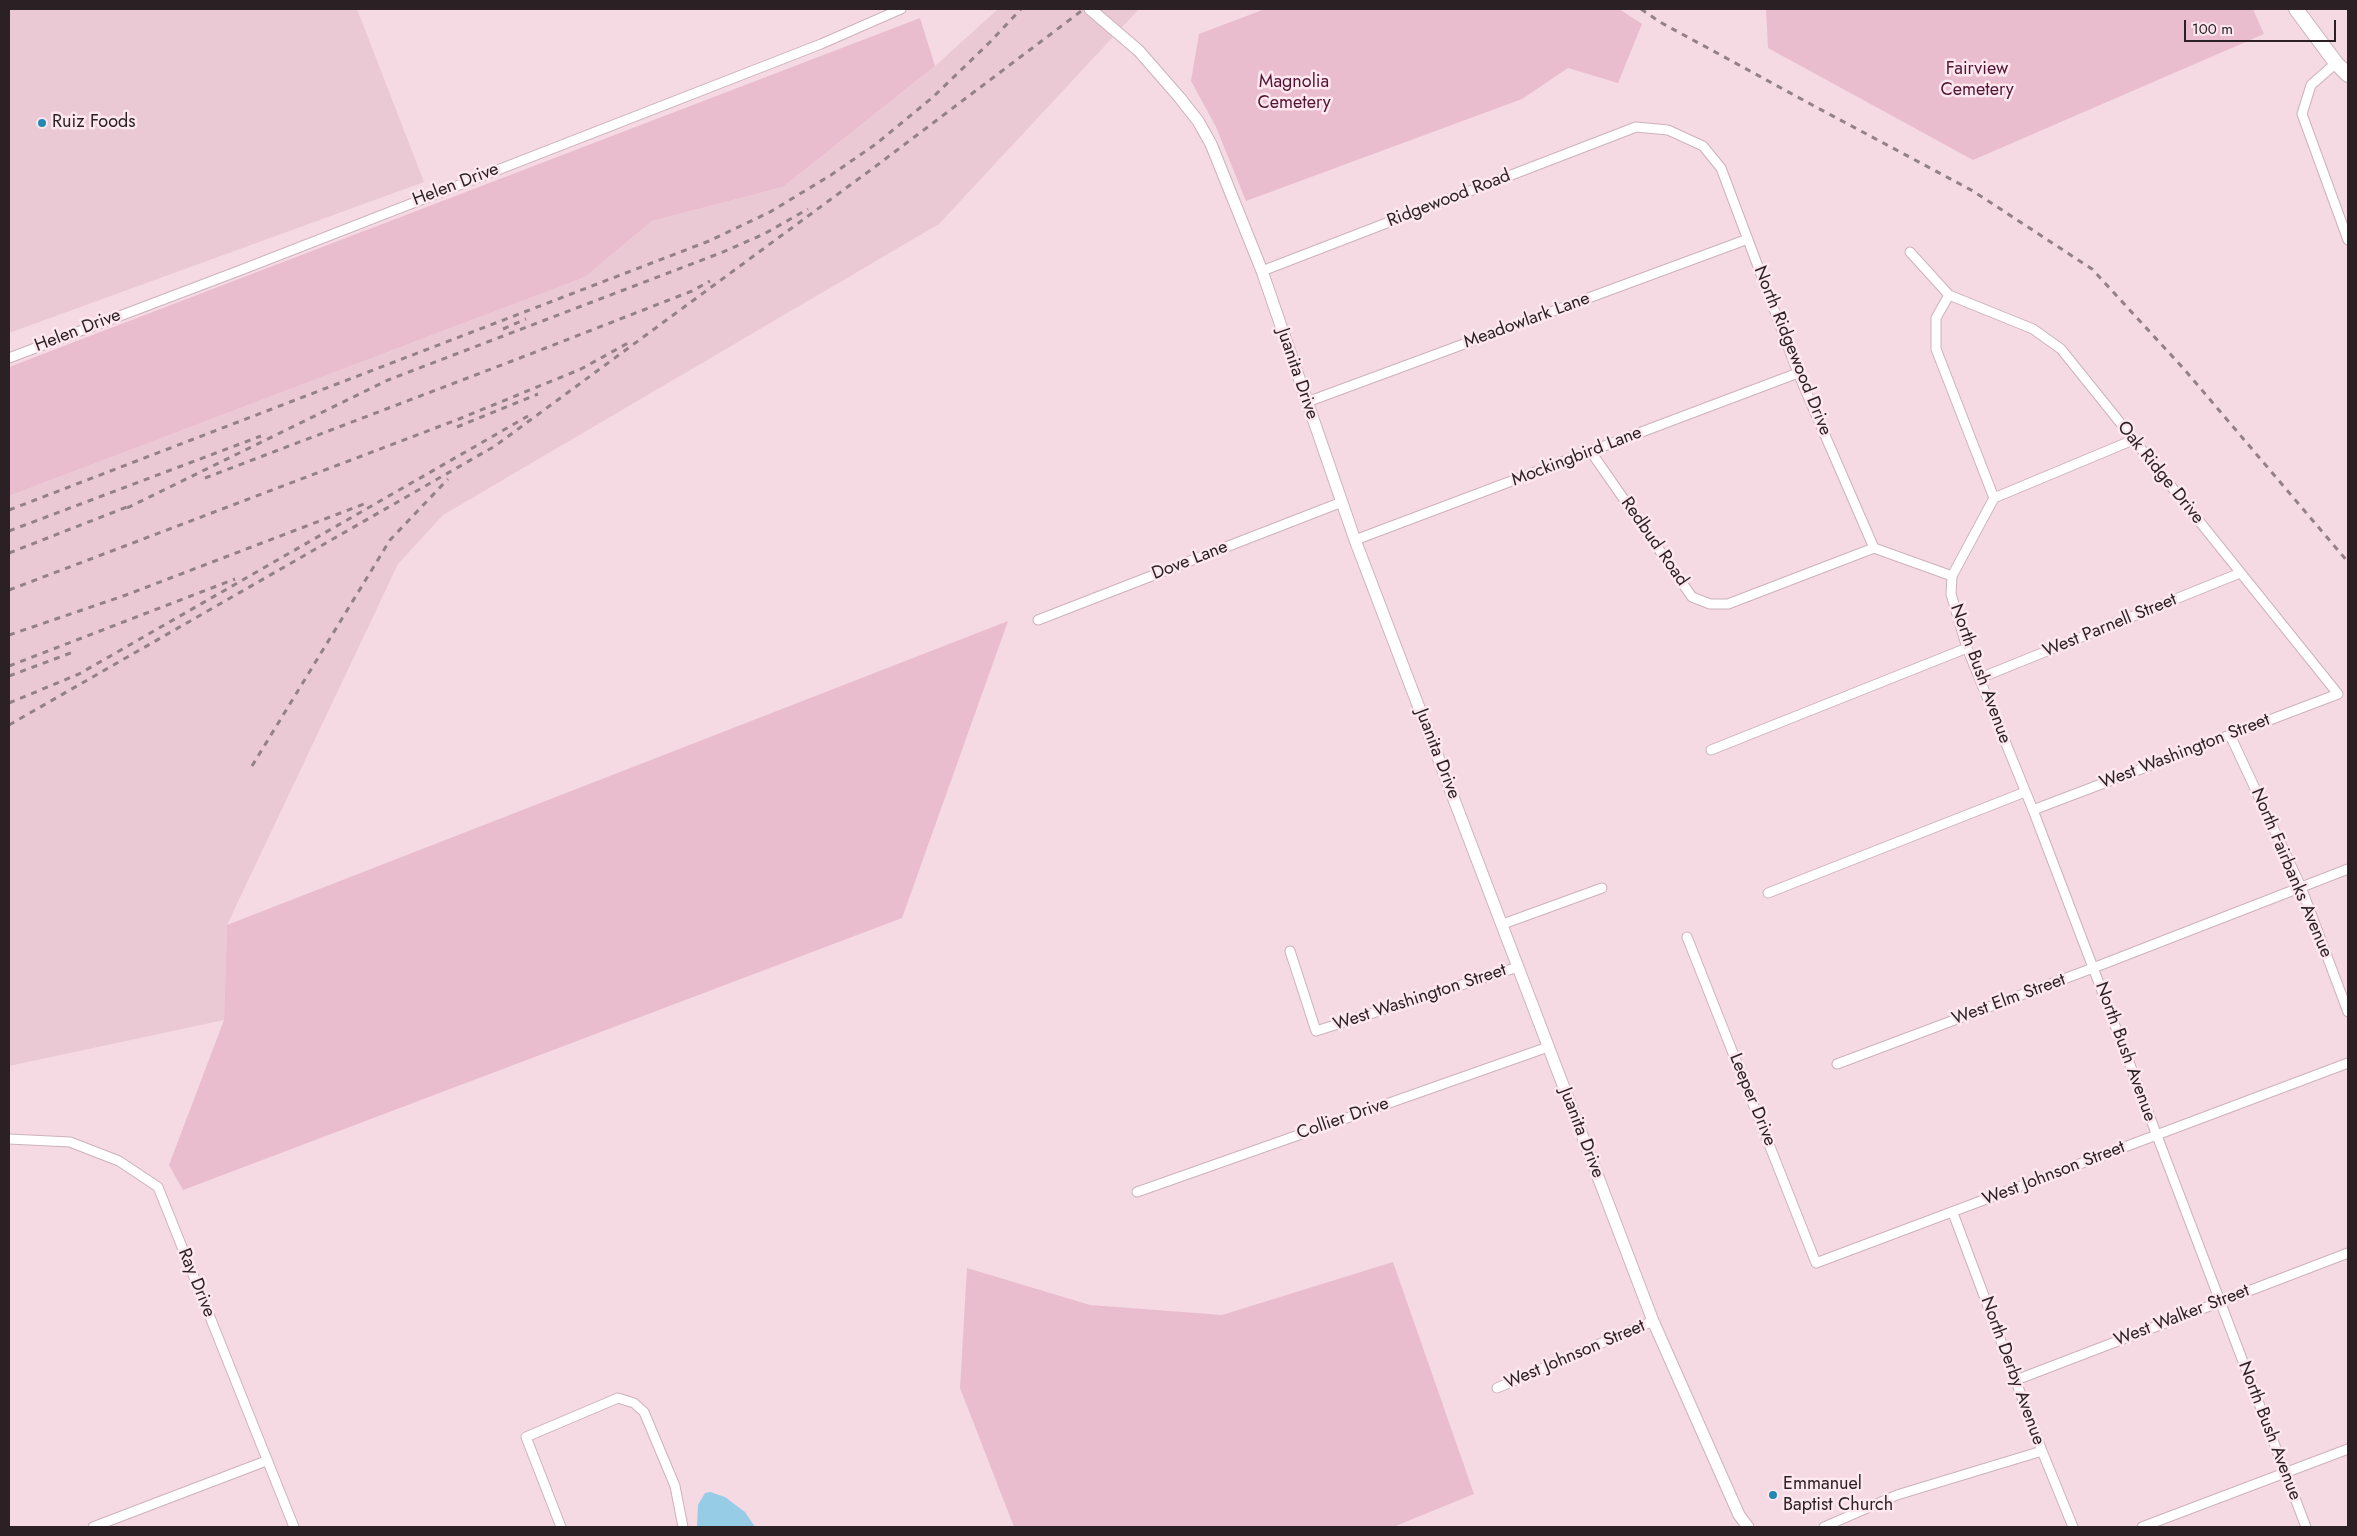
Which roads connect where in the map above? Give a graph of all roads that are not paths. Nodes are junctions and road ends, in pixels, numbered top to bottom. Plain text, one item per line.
1 (901, 9) edge
2 (1090, 9) edge
3 (2296, 9) edge
4 (2336, 63) junction
5 (2348, 75) edge
6 (1636, 127) joint
7 (1748, 239) junction
8 (2348, 240) edge
9 (1910, 252) dead end
10 (1262, 271) junction
11 (1949, 294) junction
12 (9, 358) edge
13 (1798, 373) junction
14 (1306, 402) junction
15 (2133, 440) junction
16 (1591, 452) junction
17 (1994, 498) junction
18 (1342, 502) junction
19 (1355, 540) junction
20 (1874, 548) junction
21 (2240, 573) junction
22 (1952, 576) junction
23 (1038, 620) dead end
24 (1967, 648) junction
25 (1980, 678) junction
26 (2338, 694) joint
27 (2230, 735) junction
28 (1711, 750) dead end
29 (2025, 792) junction
30 (2033, 810) junction
31 (2348, 869) edge
32 (2301, 886) junction
33 (1602, 888) dead end
34 (1768, 893) dead end
35 (1502, 924) junction
36 (1687, 937) dead end
37 (1290, 951) dead end
38 (1518, 966) junction
39 (2094, 968) junction
40 (2348, 1012) edge
41 (1548, 1047) junction
42 (2348, 1063) edge
43 (1837, 1064) dead end
44 (2156, 1135) junction
45 (9, 1139) edge
46 (1137, 1192) dead end
47 (1954, 1213) junction
48 (2348, 1253) edge
49 (1816, 1263) joint
50 (2219, 1302) junction
51 (1653, 1321) junction
52 (2016, 1380) junction
53 (1497, 1388) dead end
54 (2348, 1449) edge
55 (2042, 1451) junction
56 (266, 1461) junction
57 (2286, 1473) junction
58 (93, 1527) edge
59 (294, 1527) edge
60 (561, 1527) edge
61 (683, 1527) edge
62 (1748, 1527) edge
63 (1824, 1527) edge
64 (2073, 1527) edge
65 (2142, 1527) edge
66 (2306, 1527) edge

1 - 12 street, Helen Drive
2 - 10 street, Juanita Drive
3 - 4 main road
4 - 5 main road
4 - 8 street
6 - 7 street, North Ridgewood Drive
6 - 10 street, Ridgewood Road
7 - 13 street, North Ridgewood Drive
7 - 14 street, Meadowlark Lane
9 - 11 street, Oak Ridge Drive
10 - 14 street, Juanita Drive
11 - 15 street, Oak Ridge Drive
11 - 17 street
13 - 16 street, Mockingbird Lane
13 - 20 street, North Ridgewood Drive
14 - 18 street, Juanita Drive
15 - 17 street
15 - 21 street, Oak Ridge Drive
16 - 19 street, Mockingbird Lane
16 - 20 street, Redbud Road
17 - 22 street
18 - 19 street, Juanita Drive
18 - 23 street, Dove Lane
19 - 35 street, Juanita Drive
20 - 22 street
21 - 25 street, West Parnell Street
21 - 26 street, Oak Ridge Drive
22 - 24 street, North Bush Avenue
24 - 25 street, North Bush Avenue
24 - 28 street
25 - 29 street, North Bush Avenue
26 - 27 street, West Washington Street
27 - 30 street, West Washington Street
27 - 32 street, North Fairbanks Avenue
29 - 30 street, North Bush Avenue
29 - 34 street
30 - 39 street, North Bush Avenue
31 - 32 street, West Elm Street
32 - 39 street, West Elm Street
32 - 40 street, North Fairbanks Avenue
33 - 35 street
35 - 38 street, Juanita Drive
36 - 49 street, Leeper Drive
37 - 38 street, West Washington Street
38 - 41 street, Juanita Drive
39 - 43 street, West Elm Street
39 - 44 street, North Bush Avenue
41 - 46 street, Collier Drive
41 - 51 street, Juanita Drive
42 - 44 street, West Johnson Street
44 - 47 street, West Johnson Street
44 - 50 street, North Bush Avenue
45 - 56 street, Ray Drive
47 - 49 street, West Johnson Street
47 - 52 street, North Derby Avenue
48 - 50 street, West Walker Street
50 - 52 street, West Walker Street
50 - 57 street, North Bush Avenue
51 - 53 street, West Johnson Street
51 - 62 street, Juanita Drive
52 - 55 street, North Derby Avenue
54 - 57 street
55 - 63 street
55 - 64 street, North Derby Avenue
56 - 58 street
56 - 59 street, Ray Drive
57 - 65 street
57 - 66 street, North Bush Avenue
60 - 61 street

